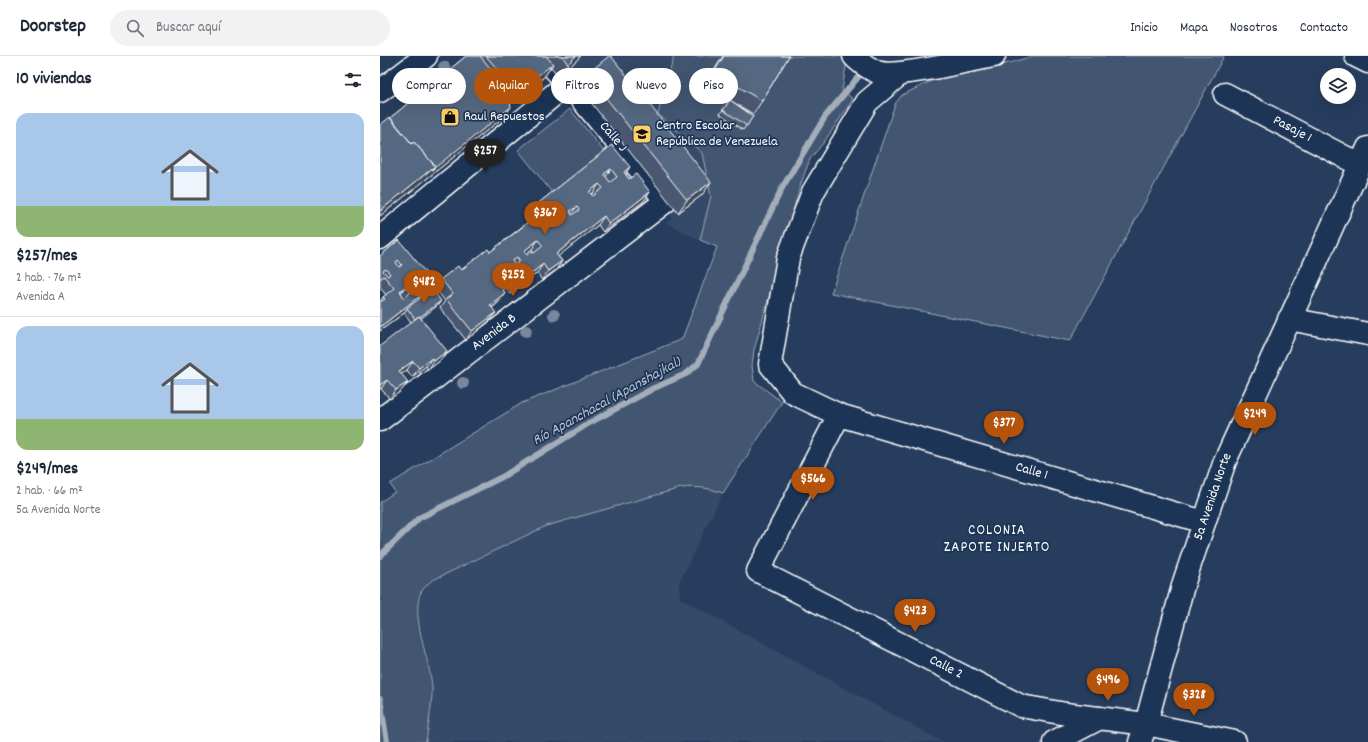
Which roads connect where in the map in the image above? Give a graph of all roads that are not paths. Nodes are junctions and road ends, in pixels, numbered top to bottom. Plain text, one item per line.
1 (426, 56) edge
2 (542, 56) edge
3 (854, 56) edge
4 (994, 56) edge
5 (1356, 56) edge
6 (1368, 62) edge
7 (554, 68) edge
8 (900, 74) junction
9 (380, 92) edge
10 (1225, 94) dead end
11 (551, 96) edge
12 (586, 104) edge
13 (1364, 157) edge
14 (666, 201) joint
15 (380, 238) edge
16 (1289, 319) junction
17 (1368, 334) edge
18 (839, 415) junction
19 (380, 420) edge
20 (1204, 522) junction
21 (1100, 718) junction
22 (1143, 733) edge
23 (1054, 742) edge
24 (1234, 742) edge

1 - 9 street
2 - 7 street, Calle J
3 - 8 street
4 - 8 street
5 - 6 street
8 - 18 street, Calle 1
10 - 13 street, Pasaje 1
11 - 15 street
12 - 14 street, Calle J
13 - 16 street, 5a Avenida Norte
14 - 19 street, Avenida B
16 - 17 street
16 - 20 street, 5a Avenida Norte
18 - 20 street, Calle 1
18 - 21 street, Calle 2
20 - 22 street, 5a Avenida Norte
21 - 22 street, Calle 2
21 - 23 street
22 - 24 street, Calle 2

